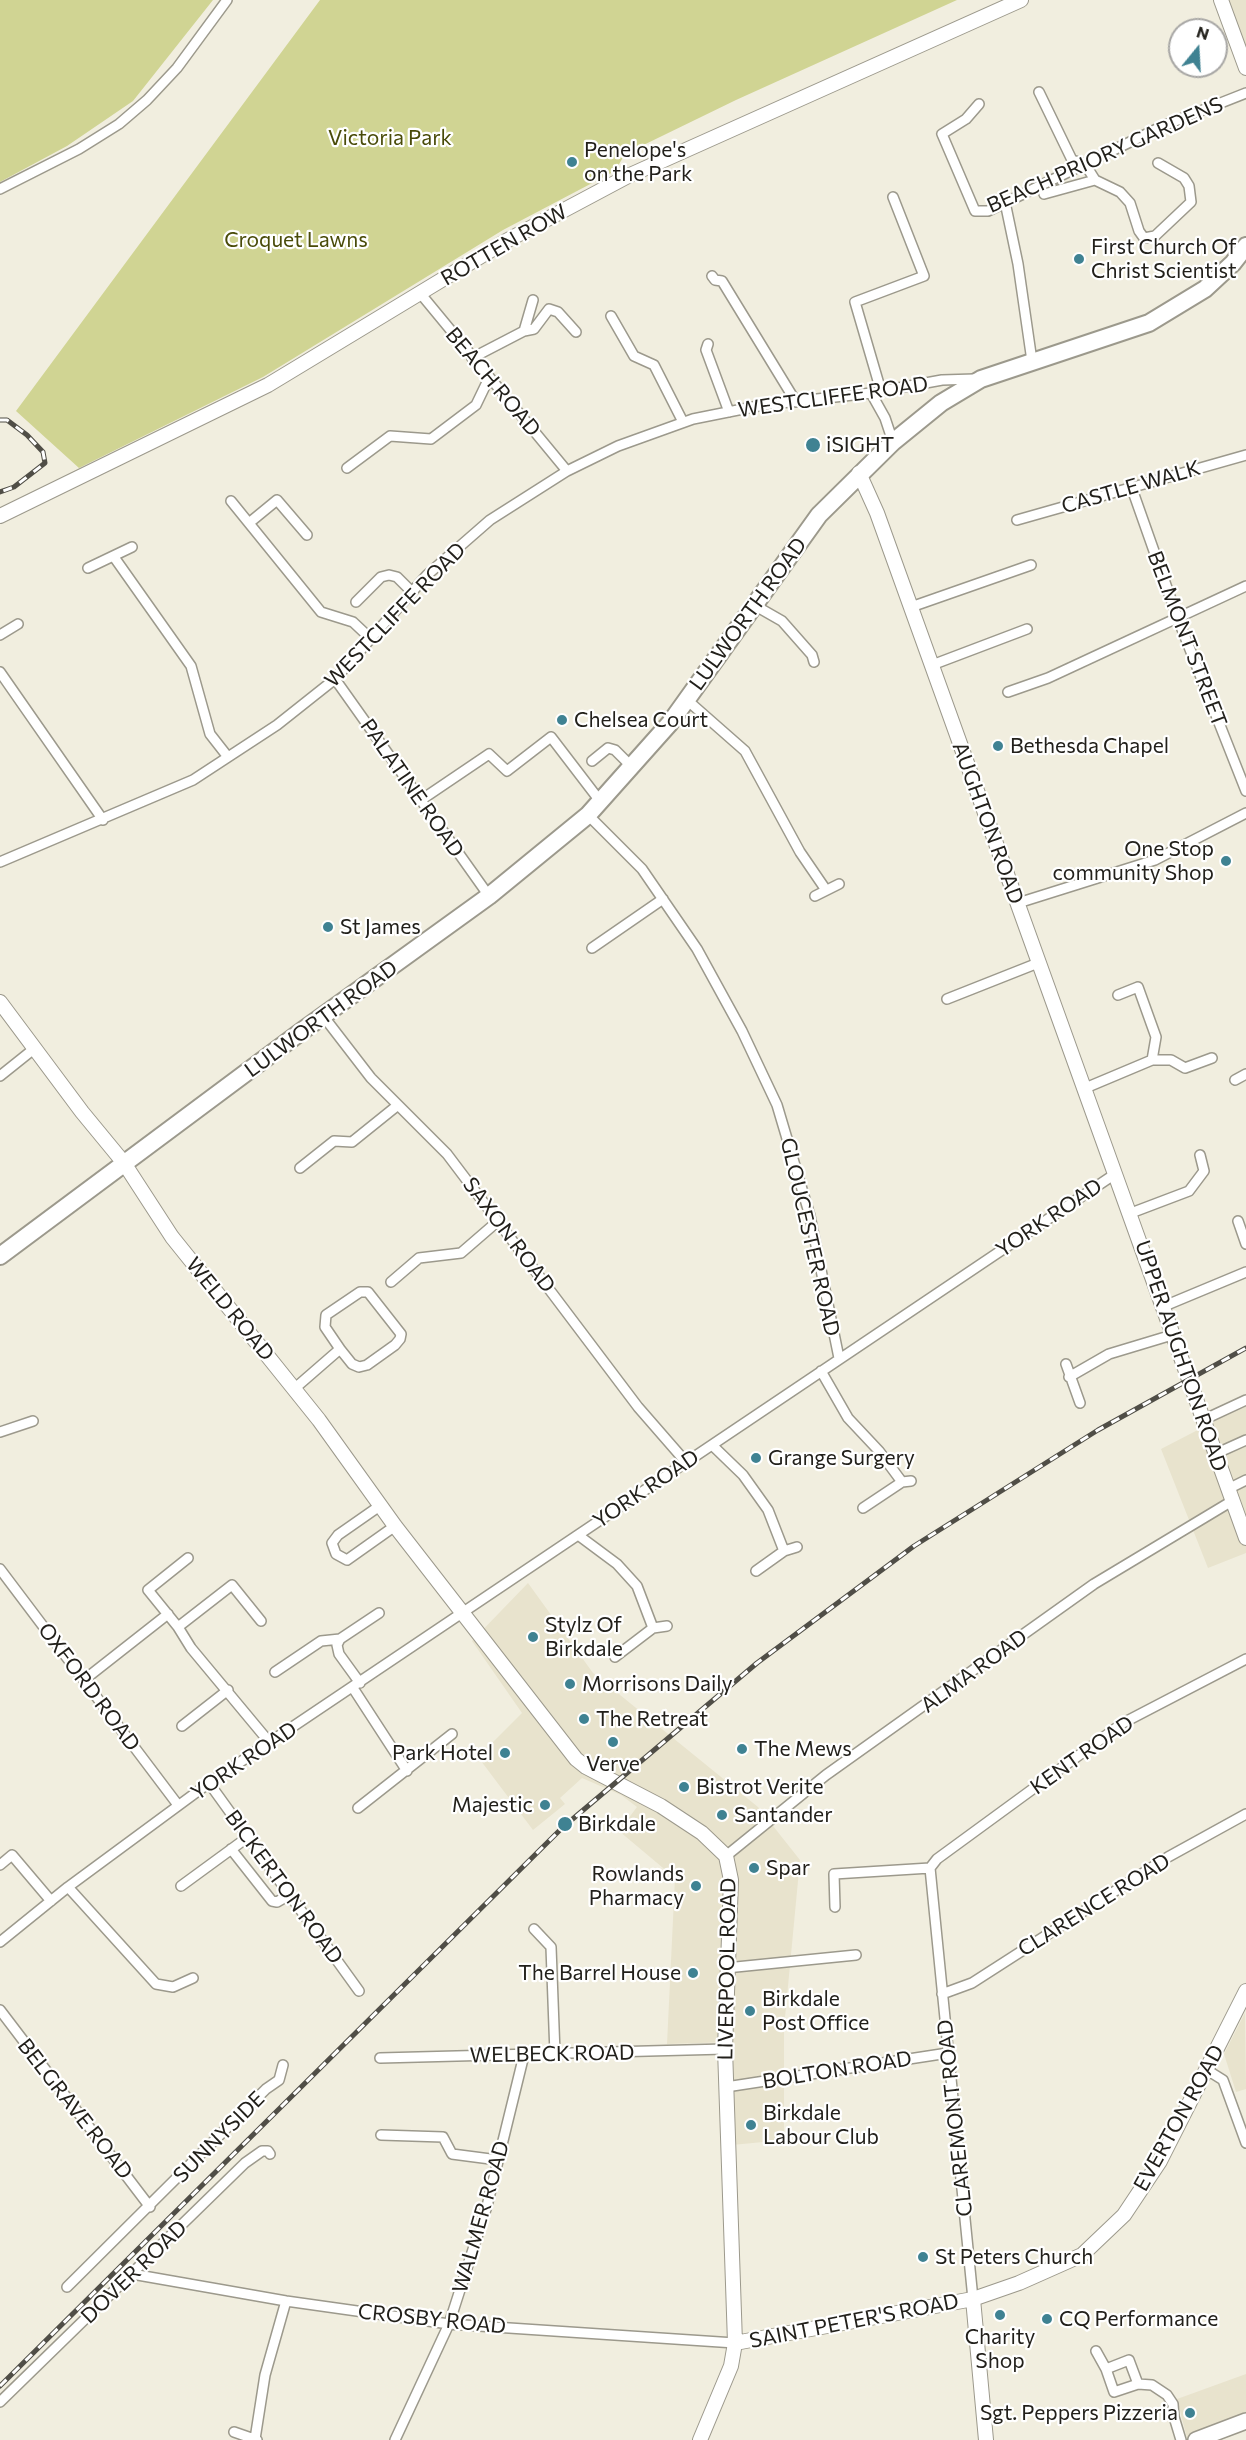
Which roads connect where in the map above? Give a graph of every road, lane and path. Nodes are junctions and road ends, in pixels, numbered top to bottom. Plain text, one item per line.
1 (227, 0) edge
2 (1021, 0) edge
3 (1221, 0) edge
4 (1246, 68) edge
5 (1039, 92) dead end
6 (1246, 93) edge
7 (979, 104) dead end
8 (1158, 163) dead end
9 (1085, 164) junction
10 (1095, 180) junction
11 (0, 189) edge
12 (1044, 194) dead end
13 (893, 197) dead end
14 (1005, 202) junction
15 (1244, 250) edge
16 (712, 276) dead end
17 (420, 293) junction
18 (533, 300) dead end
19 (612, 316) dead end
20 (524, 331) junction
21 (576, 332) dead end
22 (708, 344) dead end
23 (472, 358) junction
24 (1032, 361) junction
25 (489, 378) junction
26 (981, 379) junction
27 (876, 392) junction
28 (796, 402) junction
29 (729, 412) junction
30 (683, 423) junction
31 (893, 442) junction
32 (1246, 455) edge
33 (347, 468) dead end
34 (567, 471) junction
35 (859, 473) junction
36 (1131, 486) junction
37 (231, 501) dead end
38 (0, 516) edge
39 (1017, 520) dead end
40 (249, 523) junction
41 (308, 535) dead end
42 (132, 548) dead end
43 (114, 557) junction
44 (1031, 565) dead end
45 (88, 568) dead end
46 (1246, 586) edge
47 (412, 592) junction
48 (356, 602) dead end
49 (754, 605) junction
50 (911, 607) junction
51 (1178, 618) junction
52 (18, 624) dead end
53 (1027, 629) dead end
54 (0, 635) edge
55 (370, 638) junction
56 (814, 662) dead end
57 (932, 666) junction
58 (0, 672) edge
59 (335, 679) junction
60 (1008, 692) dead end
61 (687, 700) junction
62 (228, 757) junction
63 (592, 761) dead end
64 (631, 766) junction
65 (1246, 791) edge
66 (421, 800) junction
67 (600, 801) junction
68 (1246, 813) edge
69 (588, 815) junction
70 (103, 820) junction
71 (0, 862) edge
72 (839, 885) dead end
73 (826, 890) junction
74 (489, 896) junction
75 (815, 896) dead end
76 (663, 899) junction
77 (1018, 903) junction
78 (592, 948) dead end
79 (1038, 963) junction
80 (1118, 995) dead end
81 (947, 999) dead end
82 (0, 1002) edge
83 (324, 1017) junction
84 (35, 1048) junction
85 (1212, 1058) dead end
86 (1152, 1060) junction
87 (1246, 1074) edge
88 (0, 1076) edge
89 (1235, 1080) dead end
90 (1083, 1089) junction
91 (398, 1105) junction
92 (1200, 1155) dead end
93 (124, 1163) junction
94 (300, 1168) dead end
95 (1115, 1174) junction
96 (1131, 1213) junction
97 (498, 1221) junction
98 (1238, 1221) dead end
99 (1246, 1244) edge
100 (0, 1256) edge
101 (1246, 1272) edge
102 (391, 1282) dead end
103 (1162, 1307) junction
104 (1172, 1335) junction
105 (340, 1350) junction
106 (839, 1358) junction
107 (1066, 1365) dead end
108 (821, 1371) junction
109 (1069, 1377) junction
110 (294, 1389) junction
111 (1246, 1400) edge
112 (1080, 1403) dead end
113 (1203, 1420) junction
114 (33, 1421) dead end
115 (0, 1432) edge
116 (1246, 1440) edge
117 (712, 1445) junction
118 (1215, 1454) junction
119 (685, 1461) junction
120 (1246, 1480) edge
121 (1230, 1495) junction
122 (381, 1505) junction
123 (863, 1508) dead end
124 (1243, 1520) edge
125 (395, 1526) junction
126 (578, 1535) junction
127 (1246, 1538) edge
128 (797, 1547) dead end
129 (784, 1551) junction
130 (188, 1558) dead end
131 (0, 1569) edge
132 (756, 1571) dead end
133 (379, 1613) dead end
134 (462, 1613) junction
135 (168, 1614) junction
136 (261, 1621) dead end
137 (667, 1626) dead end
138 (178, 1627) junction
139 (653, 1628) junction
140 (340, 1639) junction
141 (615, 1657) dead end
142 (1246, 1659) edge
143 (275, 1672) dead end
144 (84, 1680) junction
145 (357, 1685) junction
146 (228, 1690) junction
147 (182, 1726) dead end
148 (452, 1734) dead end
149 (270, 1743) junction
150 (407, 1771) junction
151 (209, 1783) junction
152 (178, 1805) junction
153 (358, 1808) dead end
154 (1246, 1814) edge
155 (248, 1837) junction
156 (231, 1849) junction
157 (726, 1856) junction
158 (0, 1865) edge
159 (930, 1868) junction
160 (181, 1886) dead end
161 (68, 1887) junction
162 (289, 1895) junction
163 (51, 1901) junction
164 (835, 1907) dead end
165 (534, 1929) dead end
166 (0, 1942) edge
167 (856, 1955) dead end
168 (726, 1968) junction
169 (193, 1978) dead end
170 (359, 1991) dead end
171 (1246, 1991) edge
172 (942, 1994) junction
173 (0, 2010) edge
174 (725, 2049) junction
175 (948, 2053) junction
176 (555, 2054) junction
177 (524, 2055) junction
178 (380, 2058) dead end
179 (283, 2066) dead end
180 (1207, 2070) junction
181 (726, 2087) junction
182 (381, 2135) dead end
183 (1246, 2143) edge
184 (270, 2154) dead end
185 (498, 2160) junction
186 (150, 2207) junction
187 (132, 2274) junction
188 (67, 2287) dead end
189 (973, 2299) junction
190 (286, 2301) junction
191 (449, 2324) junction
192 (735, 2343) junction
193 (1096, 2351) dead end
194 (1106, 2369) junction
195 (1138, 2384) junction
196 (0, 2402) edge
197 (1246, 2421) edge
198 (234, 2432) dead end
199 (256, 2439) edge
200 (395, 2440) edge
201 (700, 2440) edge
202 (986, 2440) edge
203 (1181, 2440) edge
204 (1196, 2440) edge

1 - 11 street
2 - 17 street, ROTTEN ROW
3 - 4 street
5 - 9 street
6 - 9 street, BEACH PRIORY GARDENS
7 - 14 street, BEACH PRIORY GARDENS
8 - 10 street
9 - 10 street
9 - 14 street, BEACH PRIORY GARDENS
10 - 12 street
13 - 27 street
14 - 24 street
15 - 24 highway, LULWORTH ROAD
16 - 28 street
17 - 23 street, BEACH ROAD
17 - 38 street, ROTTEN ROW
18 - 20 street
19 - 30 street
20 - 21 street
20 - 23 street
22 - 29 street
23 - 25 street, BEACH ROAD
24 - 26 highway, LULWORTH ROAD
25 - 33 street
25 - 34 street, BEACH ROAD
26 - 27 street, WESTCLIFFE ROAD
26 - 31 highway, LULWORTH ROAD
27 - 28 street, WESTCLIFFE ROAD
27 - 31 street
28 - 29 street, WESTCLIFFE ROAD
29 - 30 street, WESTCLIFFE ROAD
30 - 34 street, WESTCLIFFE ROAD
31 - 35 highway, LULWORTH ROAD
32 - 36 street, CASTLE WALK
34 - 47 street, WESTCLIFFE ROAD
35 - 49 highway, LULWORTH ROAD
35 - 50 street, AUGHTON ROAD
36 - 39 street, CASTLE WALK
36 - 51 street, BELMONT STREET
37 - 40 street
40 - 41 street
40 - 55 street
42 - 43 street
43 - 45 street
43 - 62 street
44 - 50 street
46 - 51 street
47 - 48 street
47 - 55 street, WESTCLIFFE ROAD
49 - 56 street
49 - 61 highway, LULWORTH ROAD
50 - 57 street, AUGHTON ROAD
51 - 60 street
51 - 65 street, BELMONT STREET
52 - 54 street
53 - 57 street
55 - 59 street, WESTCLIFFE ROAD
57 - 77 street, AUGHTON ROAD
58 - 70 street
59 - 62 street, WESTCLIFFE ROAD
59 - 66 street, PALATINE ROAD
61 - 64 highway, LULWORTH ROAD
61 - 73 street
62 - 70 street, WESTCLIFFE ROAD
63 - 64 street
64 - 67 highway, LULWORTH ROAD
66 - 67 street
66 - 74 street, PALATINE ROAD
67 - 69 highway, LULWORTH ROAD
68 - 77 street
69 - 74 highway, LULWORTH ROAD
69 - 76 street, GLOUCESTER ROAD
70 - 71 street, WESTCLIFFE ROAD
72 - 73 street
73 - 75 street
74 - 83 highway, LULWORTH ROAD
76 - 78 street
76 - 106 street, GLOUCESTER ROAD
77 - 79 street, AUGHTON ROAD
79 - 81 street
79 - 90 street, AUGHTON ROAD
80 - 86 street
82 - 84 street, WELD ROAD
83 - 91 street, SAXON ROAD
83 - 93 highway, LULWORTH ROAD
84 - 88 street
84 - 93 street, WELD ROAD
85 - 86 street
86 - 90 street
87 - 89 street
90 - 95 street, AUGHTON ROAD
91 - 94 street
91 - 97 street, SAXON ROAD
92 - 96 street
93 - 100 highway, LULWORTH ROAD
93 - 110 street, WELD ROAD
95 - 96 street, UPPER AUGHTON ROAD
95 - 106 street, YORK ROAD
96 - 103 street, UPPER AUGHTON ROAD
97 - 102 street
97 - 119 street, SAXON ROAD
98 - 99 street
101 - 103 street
103 - 104 street, UPPER AUGHTON ROAD
104 - 109 street
104 - 113 street, UPPER AUGHTON ROAD
105 - 105 street
105 - 110 street
106 - 108 street, YORK ROAD
107 - 109 street
108 - 117 street, YORK ROAD
108 - 123 street
109 - 112 street
110 - 122 street, WELD ROAD
111 - 113 street
113 - 118 street, UPPER AUGHTON ROAD
114 - 115 street
116 - 118 street
117 - 119 street, YORK ROAD
117 - 129 street
118 - 121 street, UPPER AUGHTON ROAD
119 - 126 street, YORK ROAD
120 - 121 street, ALMA ROAD
121 - 124 street, UPPER AUGHTON ROAD
121 - 157 street, ALMA ROAD
122 - 125 street, WELD ROAD
122 - 125 street
124 - 127 street, UPPER AUGHTON ROAD
125 - 134 street, WELD ROAD
126 - 134 street, YORK ROAD
126 - 139 street
128 - 129 street
129 - 132 street
130 - 135 street
131 - 144 street, OXFORD ROAD
133 - 140 street
134 - 145 street, YORK ROAD
134 - 157 street, LIVERPOOL ROAD
135 - 138 street
135 - 144 street
136 - 138 street
137 - 139 street
138 - 146 street
139 - 141 street
140 - 143 street
140 - 145 street
142 - 159 street, KENT ROAD
144 - 152 street, OXFORD ROAD
145 - 149 street, YORK ROAD
145 - 150 street
146 - 147 street
146 - 149 street
148 - 150 street
149 - 151 street, YORK ROAD
150 - 153 street
151 - 152 street, YORK ROAD
151 - 155 street, BICKERTON ROAD
152 - 161 street, YORK ROAD
154 - 172 street, CLARENCE ROAD
155 - 156 street
155 - 162 street, BICKERTON ROAD
156 - 160 street
156 - 162 street
157 - 168 street, LIVERPOOL ROAD
158 - 163 street
159 - 164 street
159 - 172 street, CLAREMONT ROAD
161 - 163 street, YORK ROAD
161 - 169 street
162 - 170 street, BICKERTON ROAD
163 - 166 street, YORK ROAD
165 - 176 street
167 - 168 street
168 - 174 street, LIVERPOOL ROAD
171 - 180 street, EVERTON ROAD
172 - 175 street, CLAREMONT ROAD
173 - 186 street, BELGRAVE ROAD
174 - 176 street, WELBECK ROAD
174 - 181 street, LIVERPOOL ROAD
175 - 181 street, BOLTON ROAD
175 - 189 street, CLAREMONT ROAD
176 - 177 street, WELBECK ROAD
177 - 178 street, WELBECK ROAD
177 - 185 street, WALMER ROAD
179 - 186 street, SUNNYSIDE
180 - 183 street
180 - 189 street, EVERTON ROAD
181 - 192 street, LIVERPOOL ROAD
182 - 185 street
184 - 187 street, DOVER ROAD
185 - 191 street, WALMER ROAD
186 - 188 street, SUNNYSIDE
187 - 190 street, CROSBY ROAD
187 - 196 street, DOVER ROAD
189 - 192 street, SAINT PETER'S ROAD
189 - 202 street, CLAREMONT ROAD
190 - 191 street, CROSBY ROAD
190 - 199 street
191 - 192 street, CROSBY ROAD
191 - 200 street, WALMER ROAD
192 - 201 street, LIVERPOOL ROAD
193 - 194 street
194 - 195 street
194 - 195 street
195 - 203 street
197 - 204 main road
198 - 199 street

